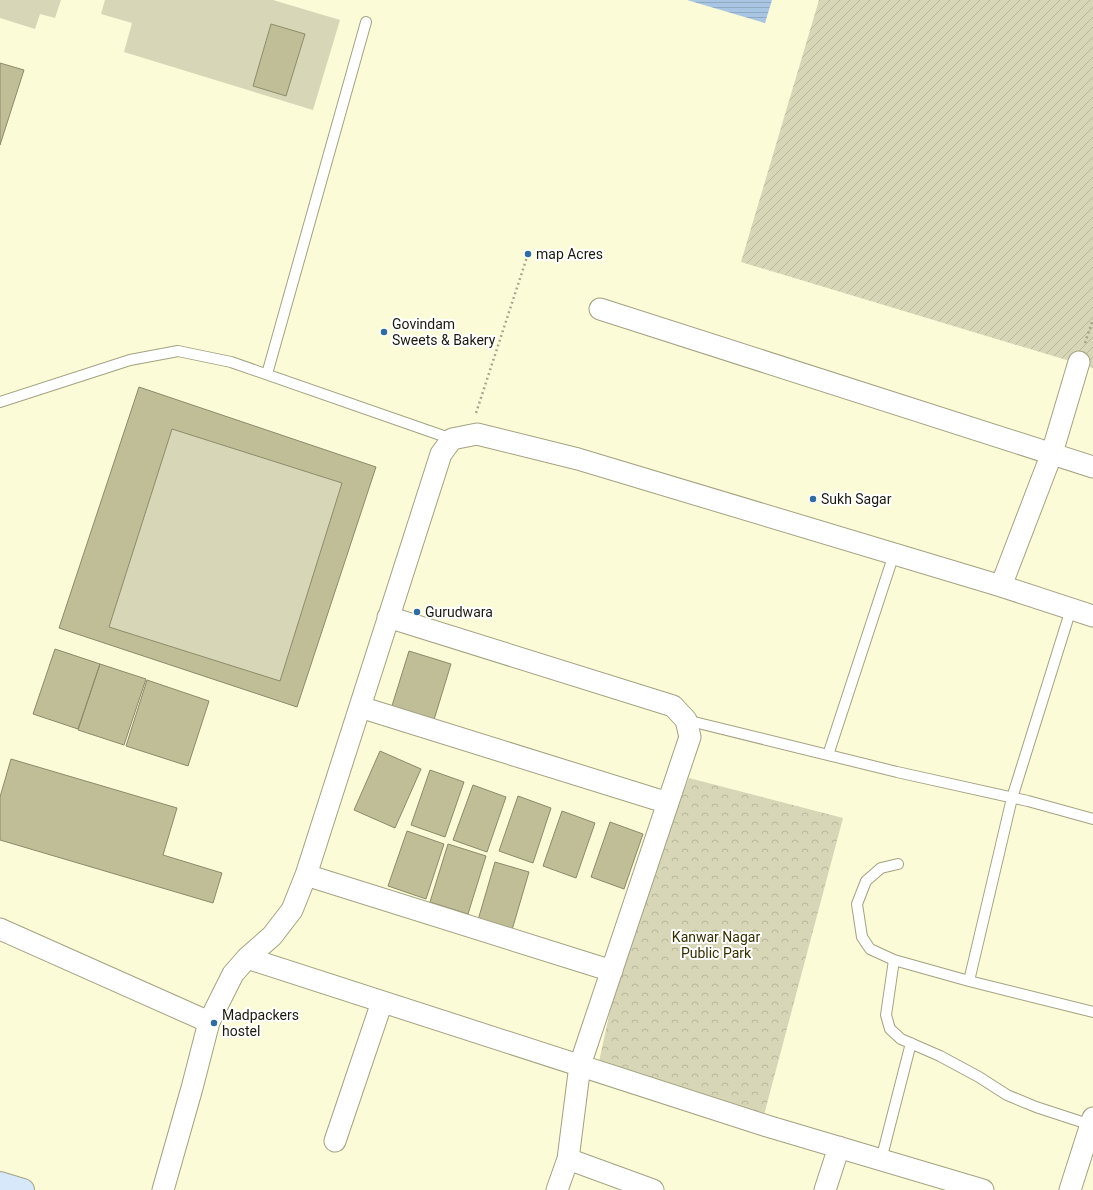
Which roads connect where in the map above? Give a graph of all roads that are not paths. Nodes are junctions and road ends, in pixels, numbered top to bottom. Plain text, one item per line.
1 (366, 22) dead end
2 (600, 309) dead end
3 (1079, 362) dead end
4 (267, 374) junction
5 (0, 402) edge
6 (460, 437) junction
7 (1052, 453) junction
8 (1093, 467) edge
9 (894, 554) junction
10 (1001, 586) junction
11 (1072, 609) junction
12 (1093, 616) edge
13 (388, 617) junction
14 (360, 707) junction
15 (686, 720) junction
16 (828, 755) junction
17 (1012, 798) junction
18 (668, 803) junction
19 (1093, 819) edge
20 (898, 864) dead end
21 (306, 875) junction
22 (0, 929) edge
23 (247, 958) junction
24 (894, 960) junction
25 (612, 971) junction
26 (969, 981) junction
27 (382, 1002) junction
28 (1093, 1012) edge
29 (209, 1022) junction
30 (911, 1043) junction
31 (580, 1065) junction
32 (1092, 1121) edge
33 (334, 1141) dead end
34 (839, 1147) junction
35 (568, 1159) junction
36 (882, 1160) junction
37 (0, 1183) edge
38 (23, 1190) edge
39 (163, 1190) edge
40 (557, 1190) edge
41 (652, 1190) edge
42 (825, 1190) edge
43 (984, 1190) edge
44 (1070, 1190) edge

1 - 4 lane
2 - 7 street
3 - 7 street
4 - 5 lane
4 - 6 lane
6 - 9 street
6 - 13 street
7 - 8 street
7 - 10 street
9 - 10 street
9 - 16 lane
10 - 11 street
11 - 12 street
11 - 17 lane
13 - 14 street
13 - 15 street
14 - 18 street
14 - 21 street
15 - 16 lane
15 - 18 street
16 - 17 lane
17 - 19 lane
17 - 26 lane
18 - 25 street
20 - 24 lane
21 - 23 street
21 - 25 street
22 - 29 street
23 - 27 street
23 - 29 street
24 - 26 lane
24 - 30 lane
25 - 31 street
26 - 28 lane
27 - 31 street
27 - 33 street
29 - 39 street
30 - 32 lane
30 - 36 lane
31 - 34 street
31 - 35 street
32 - 44 street
34 - 36 street
34 - 42 street
35 - 40 street
35 - 41 street
36 - 43 street
37 - 38 main road

